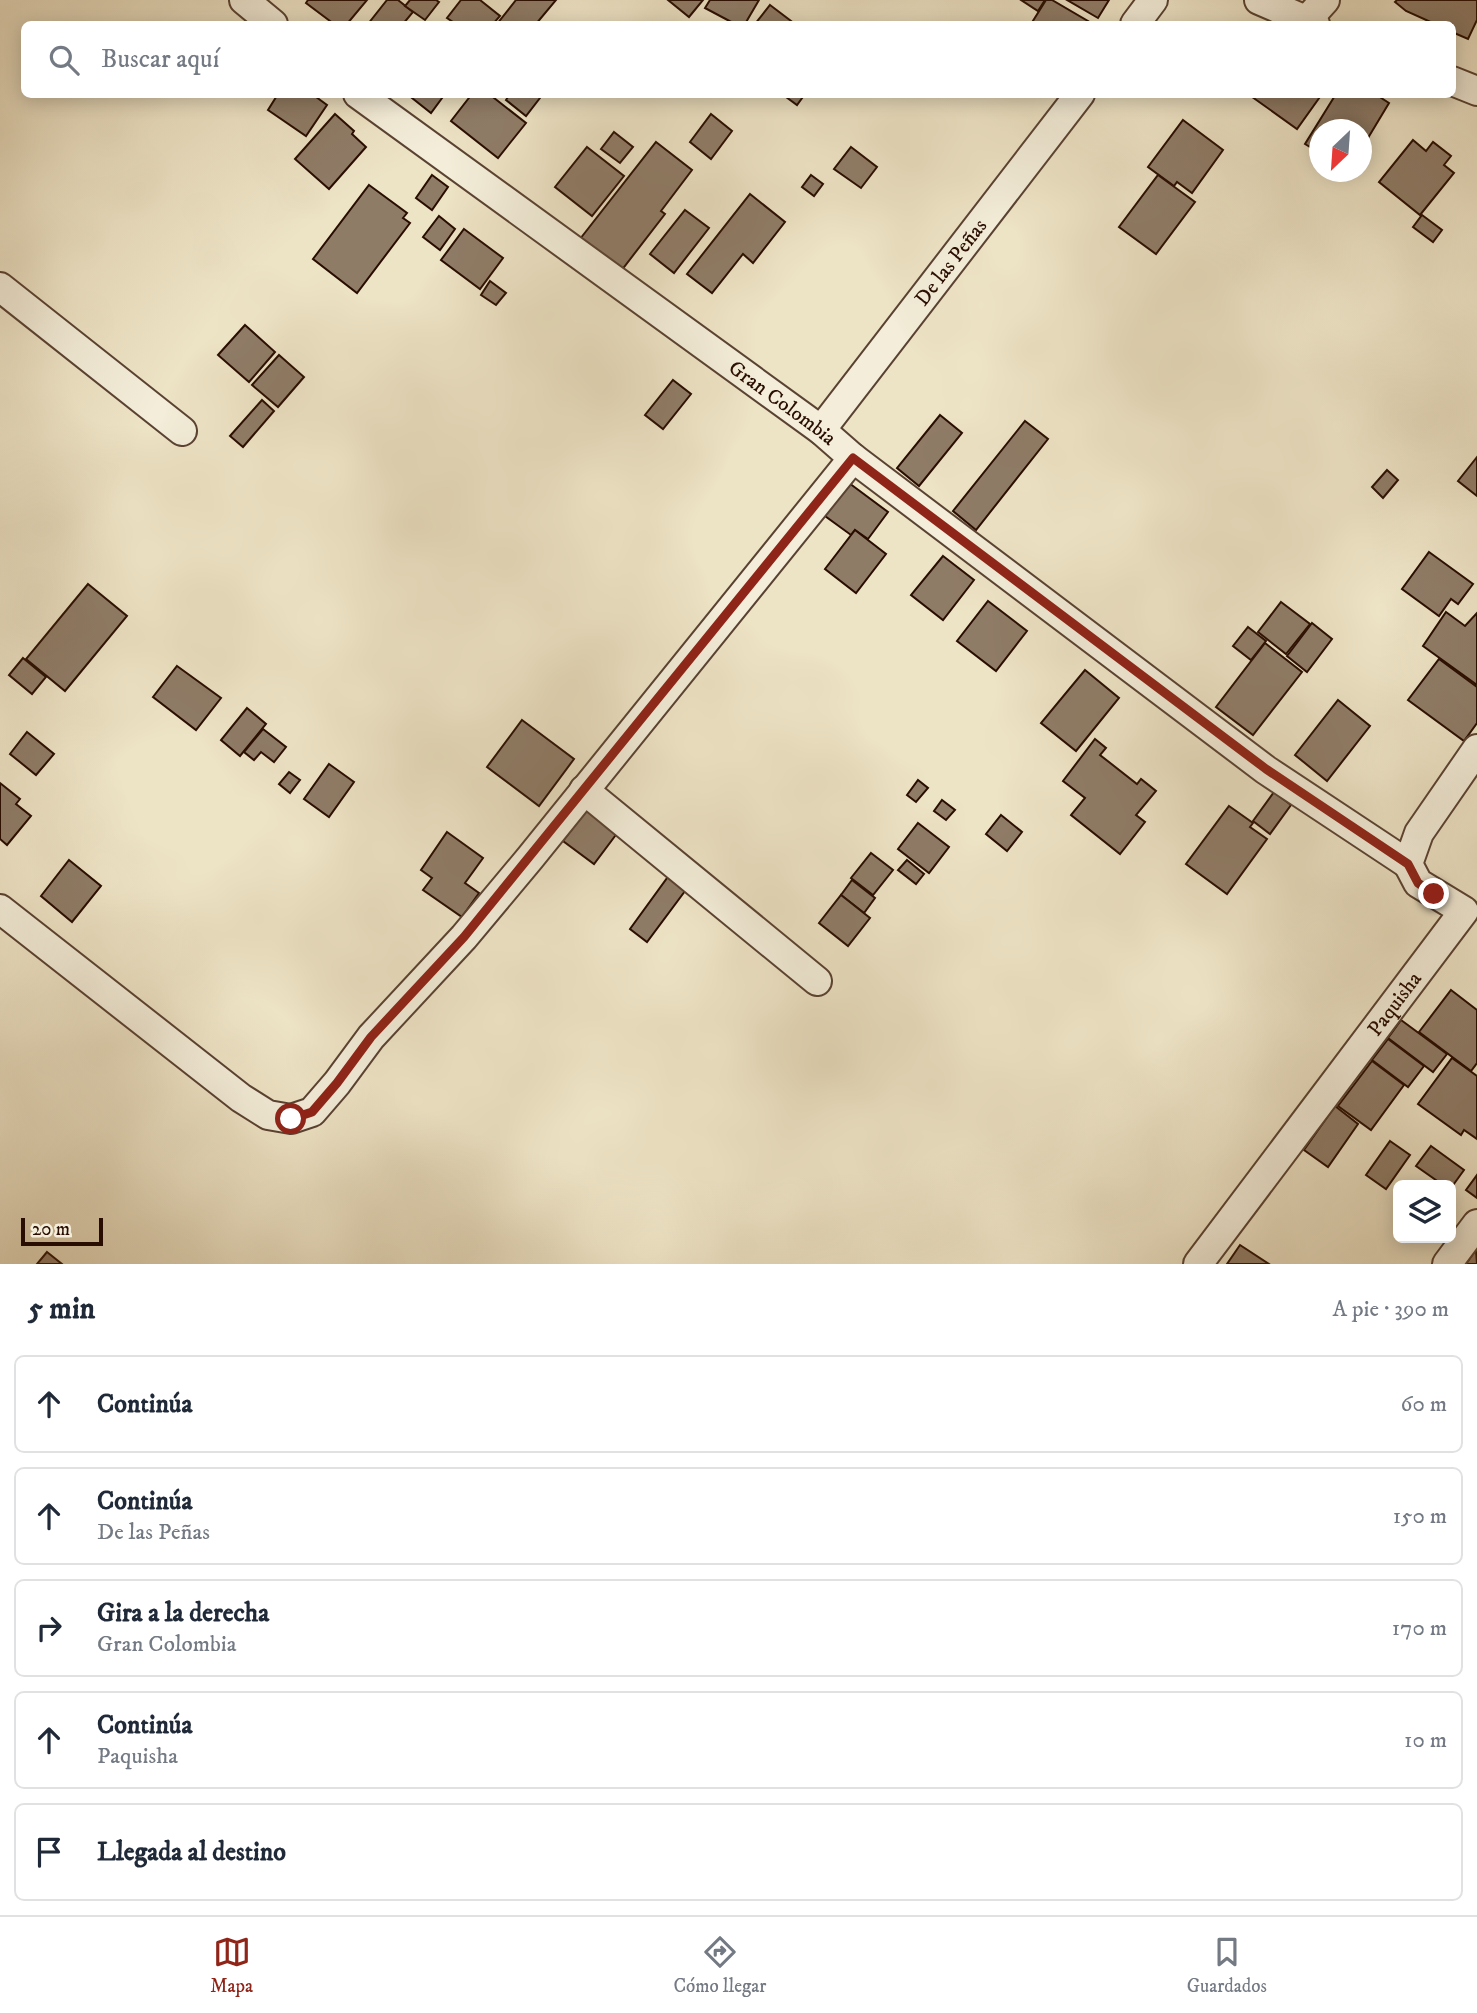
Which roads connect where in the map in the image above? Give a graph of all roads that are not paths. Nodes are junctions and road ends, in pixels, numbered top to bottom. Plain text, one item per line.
1 (1153, 0) edge
2 (1259, 0) edge
3 (1325, 0) edge
4 (1137, 21) edge
5 (1306, 21) edge
6 (1312, 21) edge
7 (1456, 83) edge
8 (1477, 91) edge
9 (364, 98) edge
10 (1077, 98) edge
11 (0, 287) edge
12 (821, 430) junction
13 (182, 431) dead end
14 (853, 458) junction
15 (1477, 749) edge
16 (584, 790) junction
17 (1408, 864) junction
18 (0, 909) edge
19 (1470, 916) edge
20 (817, 981) dead end
21 (1477, 1224) edge
22 (1198, 1264) edge
23 (1447, 1264) edge

1 - 4 street
2 - 5 street
3 - 6 street
7 - 8 street
9 - 12 street, Gran Colombia
10 - 12 street, De las Peñas
11 - 13 street
12 - 14 street, Gran Colombia
14 - 16 street
14 - 17 street, Gran Colombia
15 - 17 street
16 - 18 street
16 - 20 street
17 - 19 street, Paquisha
19 - 22 street, Paquisha
21 - 23 street

